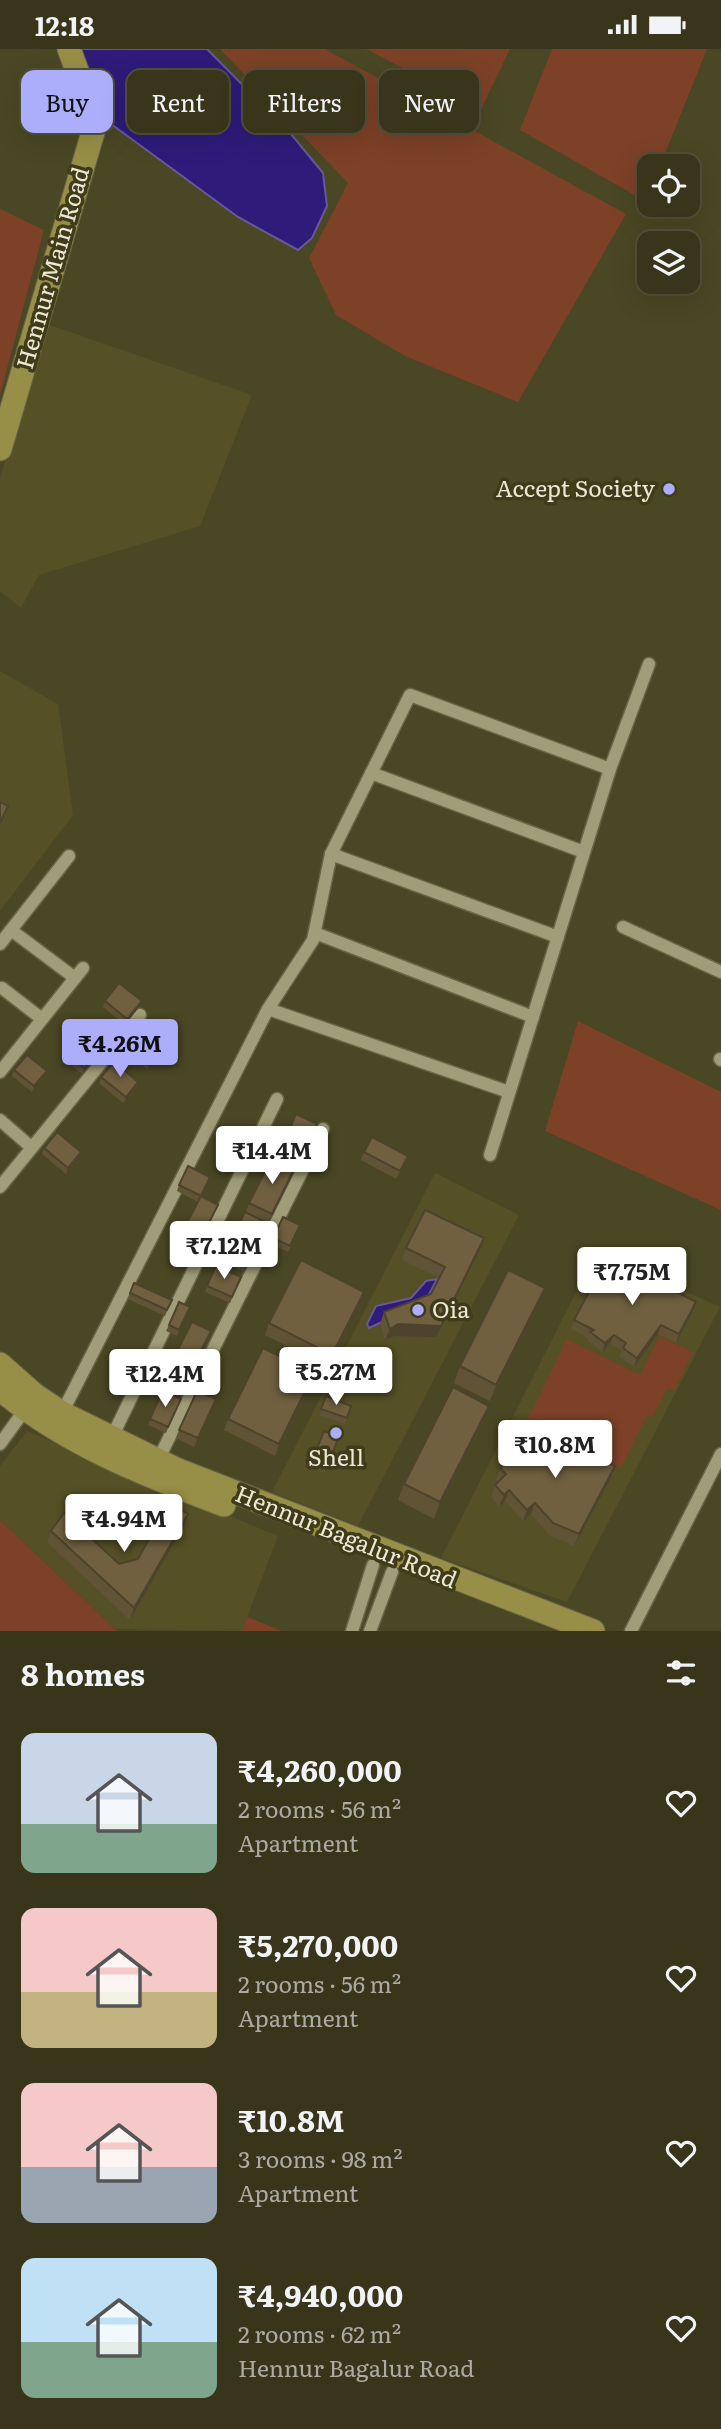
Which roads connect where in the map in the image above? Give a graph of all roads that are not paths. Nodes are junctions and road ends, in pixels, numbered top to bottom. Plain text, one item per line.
1 (69, 49) edge
2 (0, 449) edge
3 (649, 664) dead end
4 (610, 769) junction
5 (371, 773) junction
6 (584, 852) junction
7 (331, 853) junction
8 (69, 856) dead end
9 (623, 927) dead end
10 (11, 930) junction
11 (315, 933) junction
12 (558, 937) junction
13 (0, 944) edge
14 (721, 971) edge
15 (2, 988) dead end
16 (268, 1009) junction
17 (140, 1015) dead end
18 (533, 1017) junction
19 (42, 1019) junction
20 (5, 1056) edge
21 (0, 1072) edge
22 (509, 1092) junction
23 (277, 1099) dead end
24 (0, 1120) edge
25 (323, 1129) dead end
26 (32, 1147) junction
27 (490, 1155) dead end
28 (0, 1187) edge
29 (0, 1364) edge
30 (0, 1389) edge
31 (30, 1402) junction
32 (62, 1413) junction
33 (111, 1439) junction
34 (0, 1444) edge
35 (721, 1454) edge
36 (169, 1472) junction
37 (383, 1568) junction
38 (352, 1631) edge
39 (370, 1631) edge
40 (551, 1631) edge
41 (593, 1631) edge
42 (631, 1631) edge

1 - 2 main road, Hennur Main Road
3 - 4 street
4 - 5 street
4 - 6 street
5 - 6 street
5 - 7 street
6 - 12 street
7 - 11 street
7 - 12 street
8 - 10 street
9 - 14 street
10 - 13 street
10 - 19 street
11 - 16 street
11 - 18 street
12 - 18 street
15 - 19 street
16 - 22 street
16 - 32 street
17 - 26 street
18 - 22 street
19 - 20 street
20 - 21 street
22 - 27 street
23 - 33 street
24 - 26 street
25 - 36 street
26 - 28 street
29 - 31 main road, Hennur Bagalur Road
30 - 31 main road, Hennur Bagalur Road
31 - 32 main road, Hennur Bagalur Road
31 - 34 street
31 - 36 main road, Hennur Bagalur Road
32 - 33 main road, Hennur Bagalur Road
33 - 36 main road, Hennur Bagalur Road
35 - 42 street
36 - 37 main road, Hennur Bagalur Road
36 - 41 main road, Hennur Bagalur Road
37 - 38 street
37 - 39 street
37 - 40 main road, Hennur Bagalur Road

